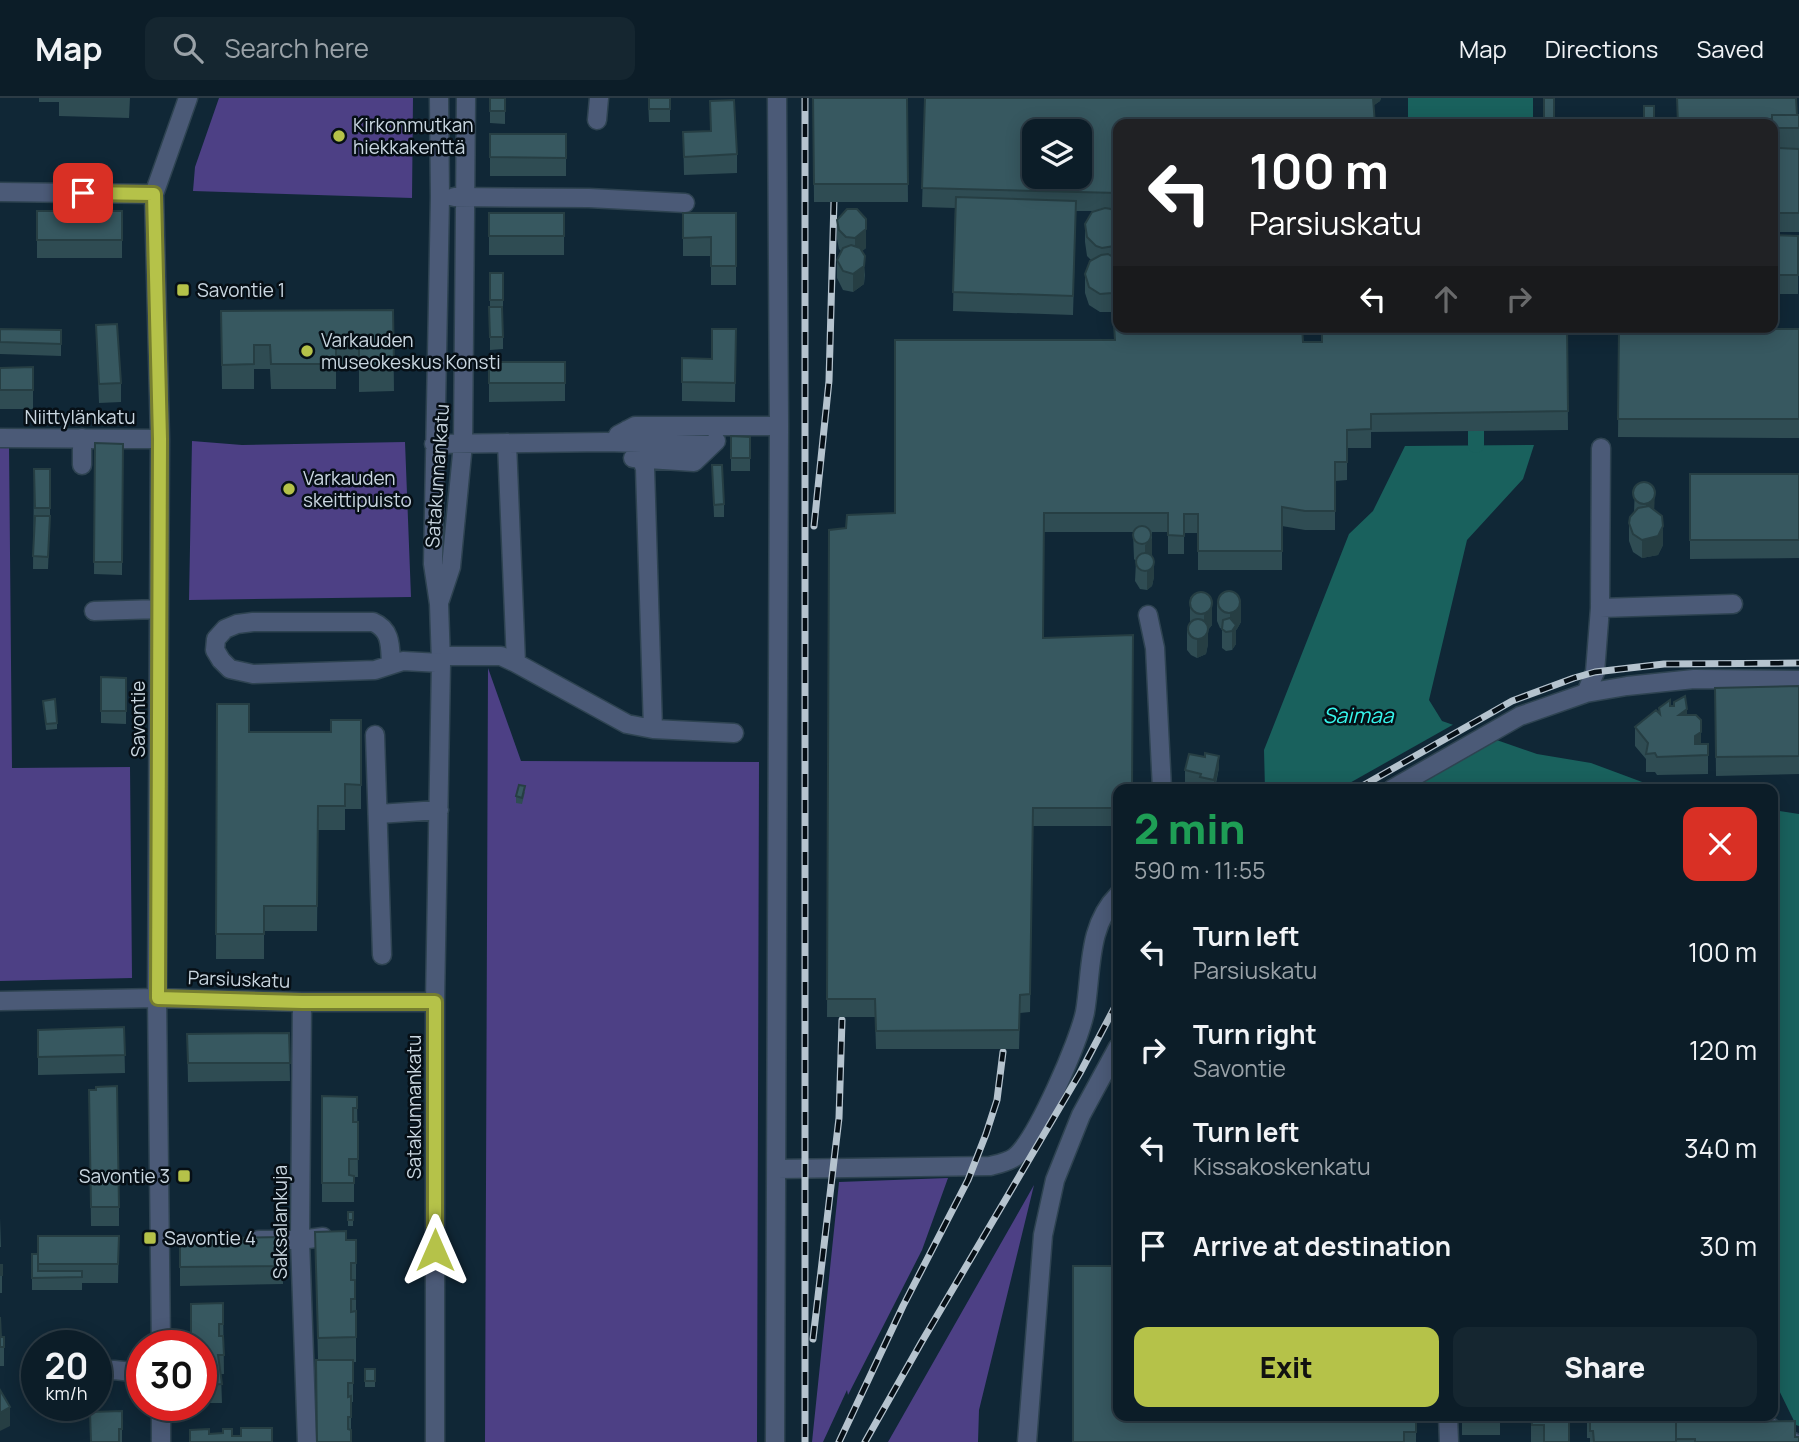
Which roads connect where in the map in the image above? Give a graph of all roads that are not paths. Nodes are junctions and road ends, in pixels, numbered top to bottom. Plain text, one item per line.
1 (188, 98) edge
2 (439, 98) edge
3 (466, 98) edge
4 (599, 98) edge
5 (778, 98) edge
6 (597, 120) dead end
7 (0, 192) edge
8 (154, 194) junction
9 (440, 197) junction
10 (465, 198) junction
11 (685, 203) dead end
12 (779, 425) junction
13 (732, 426) junction
14 (0, 438) edge
15 (82, 438) junction
16 (160, 439) junction
17 (606, 442) junction
18 (507, 443) junction
19 (434, 444) junction
20 (463, 444) junction
21 (634, 444) junction
22 (1601, 448) dead end
23 (82, 465) dead end
24 (439, 604) junction
25 (1732, 604) dead end
26 (1600, 608) junction
27 (159, 609) junction
28 (94, 611) dead end
29 (1148, 615) dead end
30 (441, 659) junction
31 (516, 663) junction
32 (391, 665) junction
33 (1799, 680) edge
34 (1586, 693) junction
35 (653, 729) junction
36 (734, 733) dead end
37 (374, 735) dead end
38 (1161, 784) edge
39 (1401, 784) edge
40 (439, 810) junction
41 (378, 814) junction
42 (1113, 900) edge
43 (382, 955) dead end
44 (158, 998) junction
45 (0, 1001) edge
46 (302, 1002) junction
47 (435, 1002) junction
48 (1113, 1056) edge
49 (777, 1169) junction
50 (323, 1237) edge
51 (161, 1239) junction
52 (182, 1239) edge
53 (248, 1240) edge
54 (300, 1240) junction
55 (161, 1330) edge
56 (161, 1421) edge
57 (1448, 1421) edge
58 (1763, 1421) edge
59 (161, 1442) edge
60 (307, 1442) edge
61 (435, 1442) edge
62 (775, 1442) edge
63 (1027, 1442) edge
64 (1449, 1442) edge
65 (1793, 1442) edge

1 - 8 street, Savontie
2 - 9 street, Satakunnankatu
3 - 10 street, Satakunnankatu
4 - 6 street
5 - 12 street
7 - 8 street
8 - 16 street, Savontie
9 - 10 street
9 - 19 street, Satakunnankatu
10 - 11 street
10 - 20 street, Satakunnankatu
12 - 13 street
12 - 49 street
13 - 21 street
13 - 21 street
14 - 15 street, Niittylänkatu
15 - 16 street, Niittylänkatu
15 - 23 street
16 - 27 street, Savontie
17 - 18 street
17 - 21 street
17 - 21 street
18 - 20 street
18 - 31 street
19 - 20 street
19 - 24 street, Satakunnankatu
20 - 24 street, Satakunnankatu
21 - 35 street
22 - 26 street
24 - 30 street, Satakunnankatu
25 - 26 street
26 - 34 street
27 - 28 street
27 - 44 street, Savontie
29 - 38 street
30 - 31 street
30 - 32 street
30 - 40 street, Satakunnankatu
31 - 35 street
32 - 32 street
33 - 34 street
34 - 39 street
35 - 36 street
37 - 41 street
40 - 41 street
40 - 47 street, Satakunnankatu
41 - 43 street
42 - 49 street
44 - 45 street, Parsiuskatu
44 - 46 street, Parsiuskatu
44 - 51 street, Savontie
46 - 47 street, Parsiuskatu
46 - 54 street, Saksalankuja
47 - 61 street, Satakunnankatu
48 - 63 street
49 - 62 street
50 - 54 street
51 - 52 street
51 - 55 street, Savontie
53 - 54 street
54 - 60 street, Saksalankuja
56 - 59 street
57 - 64 street
58 - 65 street

